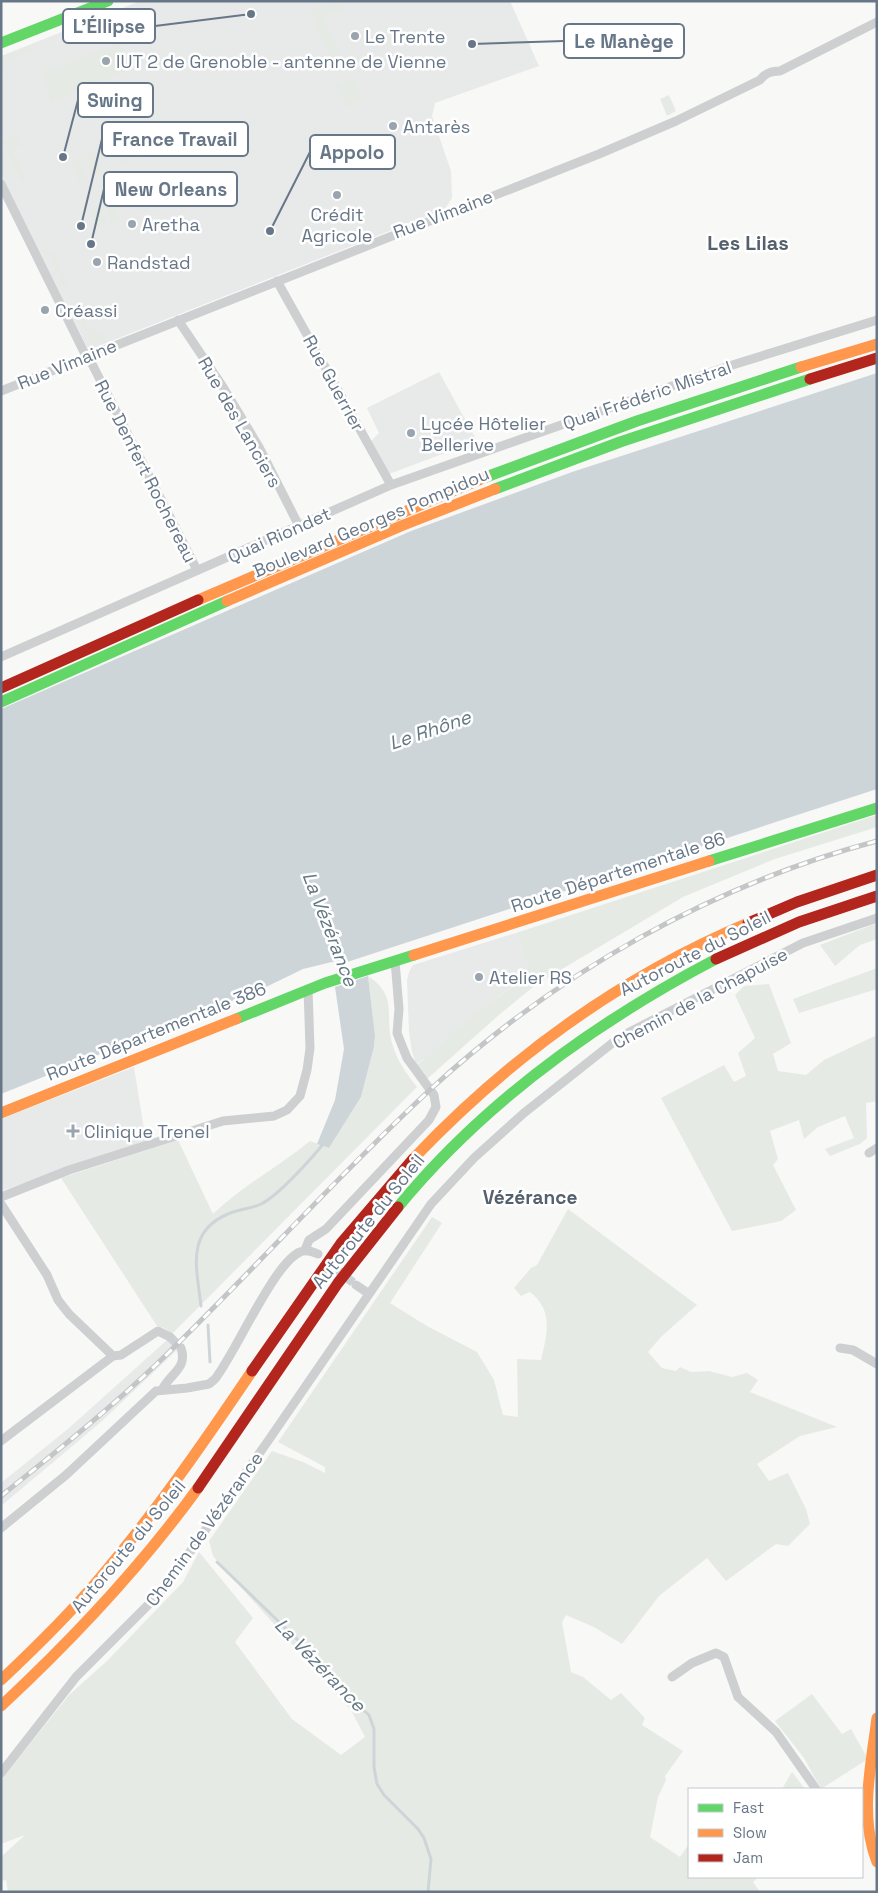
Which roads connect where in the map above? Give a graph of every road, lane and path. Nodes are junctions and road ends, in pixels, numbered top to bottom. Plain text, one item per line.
1 (108, 1) edge
2 (877, 22) edge
3 (1, 43) edge
4 (1, 184) edge
5 (277, 281) junction
6 (178, 320) junction
7 (877, 320) edge
8 (877, 344) edge
9 (87, 356) junction
10 (877, 358) edge
11 (1, 391) edge
12 (391, 485) junction
13 (299, 526) junction
14 (197, 570) junction
15 (1, 657) edge
16 (1, 688) edge
17 (1, 702) edge
18 (877, 808) edge
19 (877, 875) edge
20 (877, 896) edge
21 (877, 918) edge
22 (395, 960) junction
23 (325, 983) joint
24 (308, 989) junction
25 (1, 1113) edge
26 (1, 1196) edge
27 (1, 1204) edge
28 (305, 1250) junction
29 (318, 1254) tunnel mouth
30 (356, 1285) tunnel mouth
31 (368, 1294) junction
32 (170, 1337) dead end
33 (181, 1348) dead end
34 (840, 1348) dead end
35 (112, 1356) junction
36 (877, 1364) edge
37 (162, 1390) junction
38 (1, 1441) edge
39 (1, 1528) edge
40 (672, 1677) dead end
41 (1, 1680) edge
42 (1, 1706) edge
43 (877, 1718) edge
44 (1, 1773) edge
45 (815, 1788) edge
46 (865, 1836) edge
47 (877, 1862) edge

1 - 3 main road
2 - 5 street, Rue Vimaine
4 - 9 street, Rue Denfert Rochereau
5 - 6 street, Rue Vimaine
5 - 12 street, Rue Guerrier
6 - 9 street, Rue Vimaine
6 - 13 street, Rue des Lanciers
7 - 12 street, Quai Frédéric Mistral
8 - 16 main road, Boulevard Georges Pompidou
9 - 11 street, Rue Vimaine
9 - 14 street, Rue Denfert Rochereau
10 - 17 main road, Boulevard Georges Pompidou
12 - 13 street, Quai Riondet
13 - 14 street, Quai Riondet
14 - 15 street, Quai Riondet
18 - 22 main road, Route Départementale 86
19 - 41 main road, Autoroute du Soleil
20 - 42 main road, Autoroute du Soleil
21 - 31 street, Chemin de la Chapuise
22 - 23 main road, Route Départementale 86
22 - 28 street
23 - 24 main road, Route Départementale 386
24 - 25 main road, Route Départementale 386
24 - 26 street
27 - 35 street
28 - 29 street
28 - 37 street
30 - 31 street
31 - 44 street, Chemin de Vézérance
32 - 35 street
33 - 37 street
34 - 36 street
35 - 38 street
37 - 39 street
40 - 45 street
43 - 46 main road
46 - 47 main road

